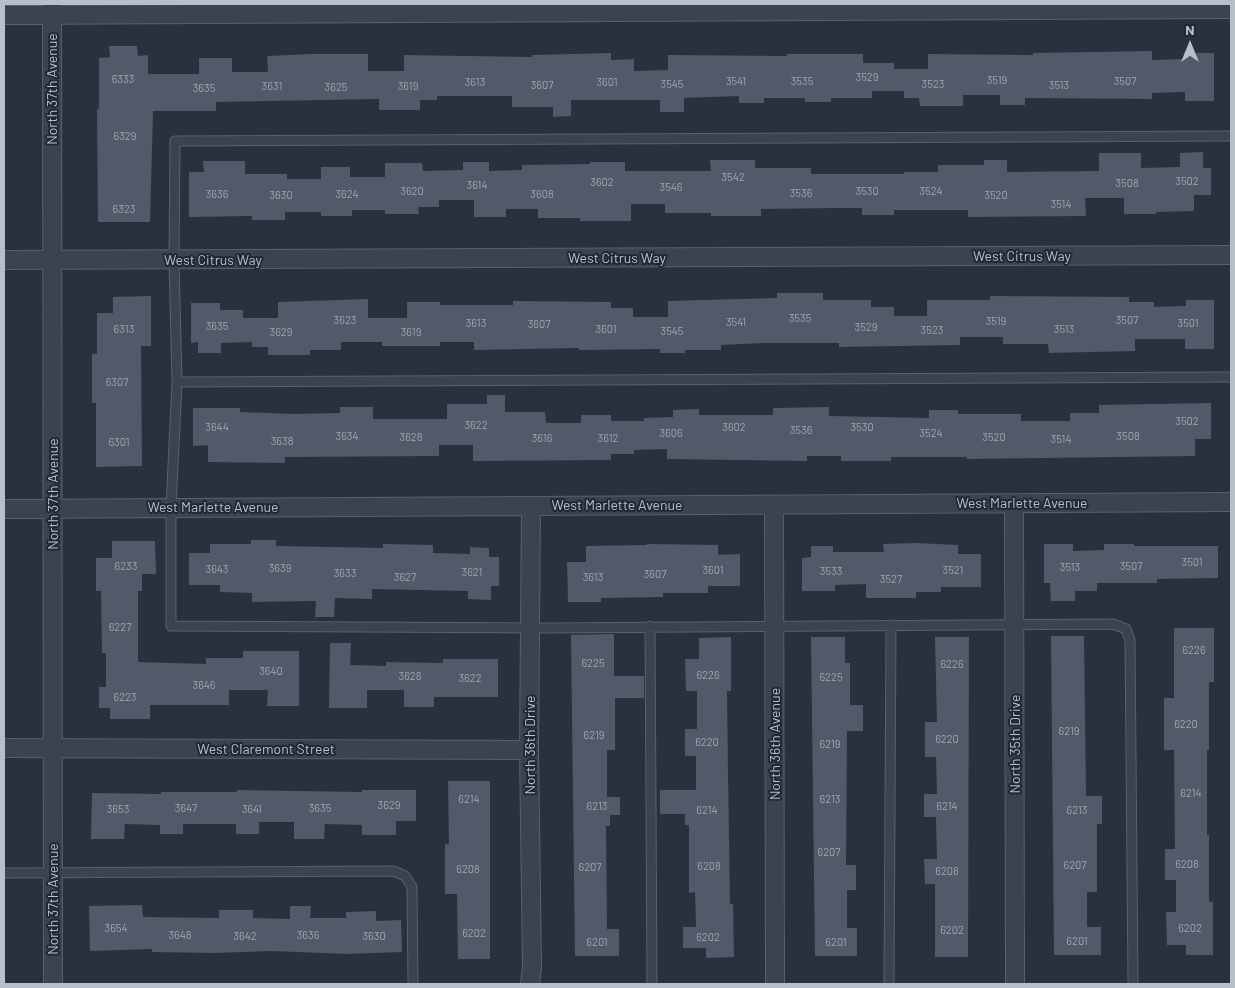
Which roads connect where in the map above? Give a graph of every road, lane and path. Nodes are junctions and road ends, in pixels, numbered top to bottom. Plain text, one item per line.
1 (52, 9) edge
2 (1231, 9) edge
3 (4, 15) edge
4 (1231, 136) edge
5 (1231, 255) edge
6 (4, 260) edge
7 (53, 260) junction
8 (174, 260) junction
9 (1231, 377) edge
10 (177, 382) junction
11 (1231, 502) edge
12 (1014, 503) junction
13 (774, 505) junction
14 (531, 506) junction
15 (4, 508) edge
16 (53, 508) junction
17 (171, 508) junction
18 (891, 625) junction
19 (1014, 625) junction
20 (650, 626) junction
21 (774, 626) junction
22 (530, 628) junction
23 (4, 748) edge
24 (54, 748) junction
25 (529, 750) junction
26 (4, 873) edge
27 (53, 873) junction
28 (53, 984) edge
29 (413, 984) edge
30 (530, 984) edge
31 (652, 984) edge
32 (775, 984) edge
33 (889, 984) edge
34 (1015, 984) edge
35 (1132, 984) edge

1 - 2 street
1 - 3 street
1 - 7 street, North 37th Avenue
4 - 8 lane
5 - 8 street, West Citrus Way
6 - 7 street, West Citrus Way
7 - 8 street, West Citrus Way
7 - 16 street, North 37th Avenue
8 - 10 lane
9 - 10 lane
10 - 17 lane
11 - 12 street, West Marlette Avenue
12 - 13 street, West Marlette Avenue
12 - 19 street, North 35th Drive
13 - 14 street, West Marlette Avenue
13 - 21 street, North 36th Avenue
14 - 17 street, West Marlette Avenue
14 - 22 street, North 36th Drive
15 - 16 street, West Marlette Avenue
16 - 17 street, West Marlette Avenue
16 - 24 street, North 37th Avenue
17 - 22 lane
18 - 19 lane
18 - 21 lane
18 - 33 lane
19 - 34 street, North 35th Drive
19 - 35 lane
20 - 21 lane
20 - 22 lane
20 - 31 lane
21 - 32 street, North 36th Avenue
22 - 25 street, North 36th Drive
23 - 24 street, West Claremont Street
24 - 25 street, West Claremont Street
24 - 27 street, North 37th Avenue
25 - 30 street, North 36th Drive
26 - 27 lane
27 - 28 street, North 37th Avenue
27 - 29 lane

